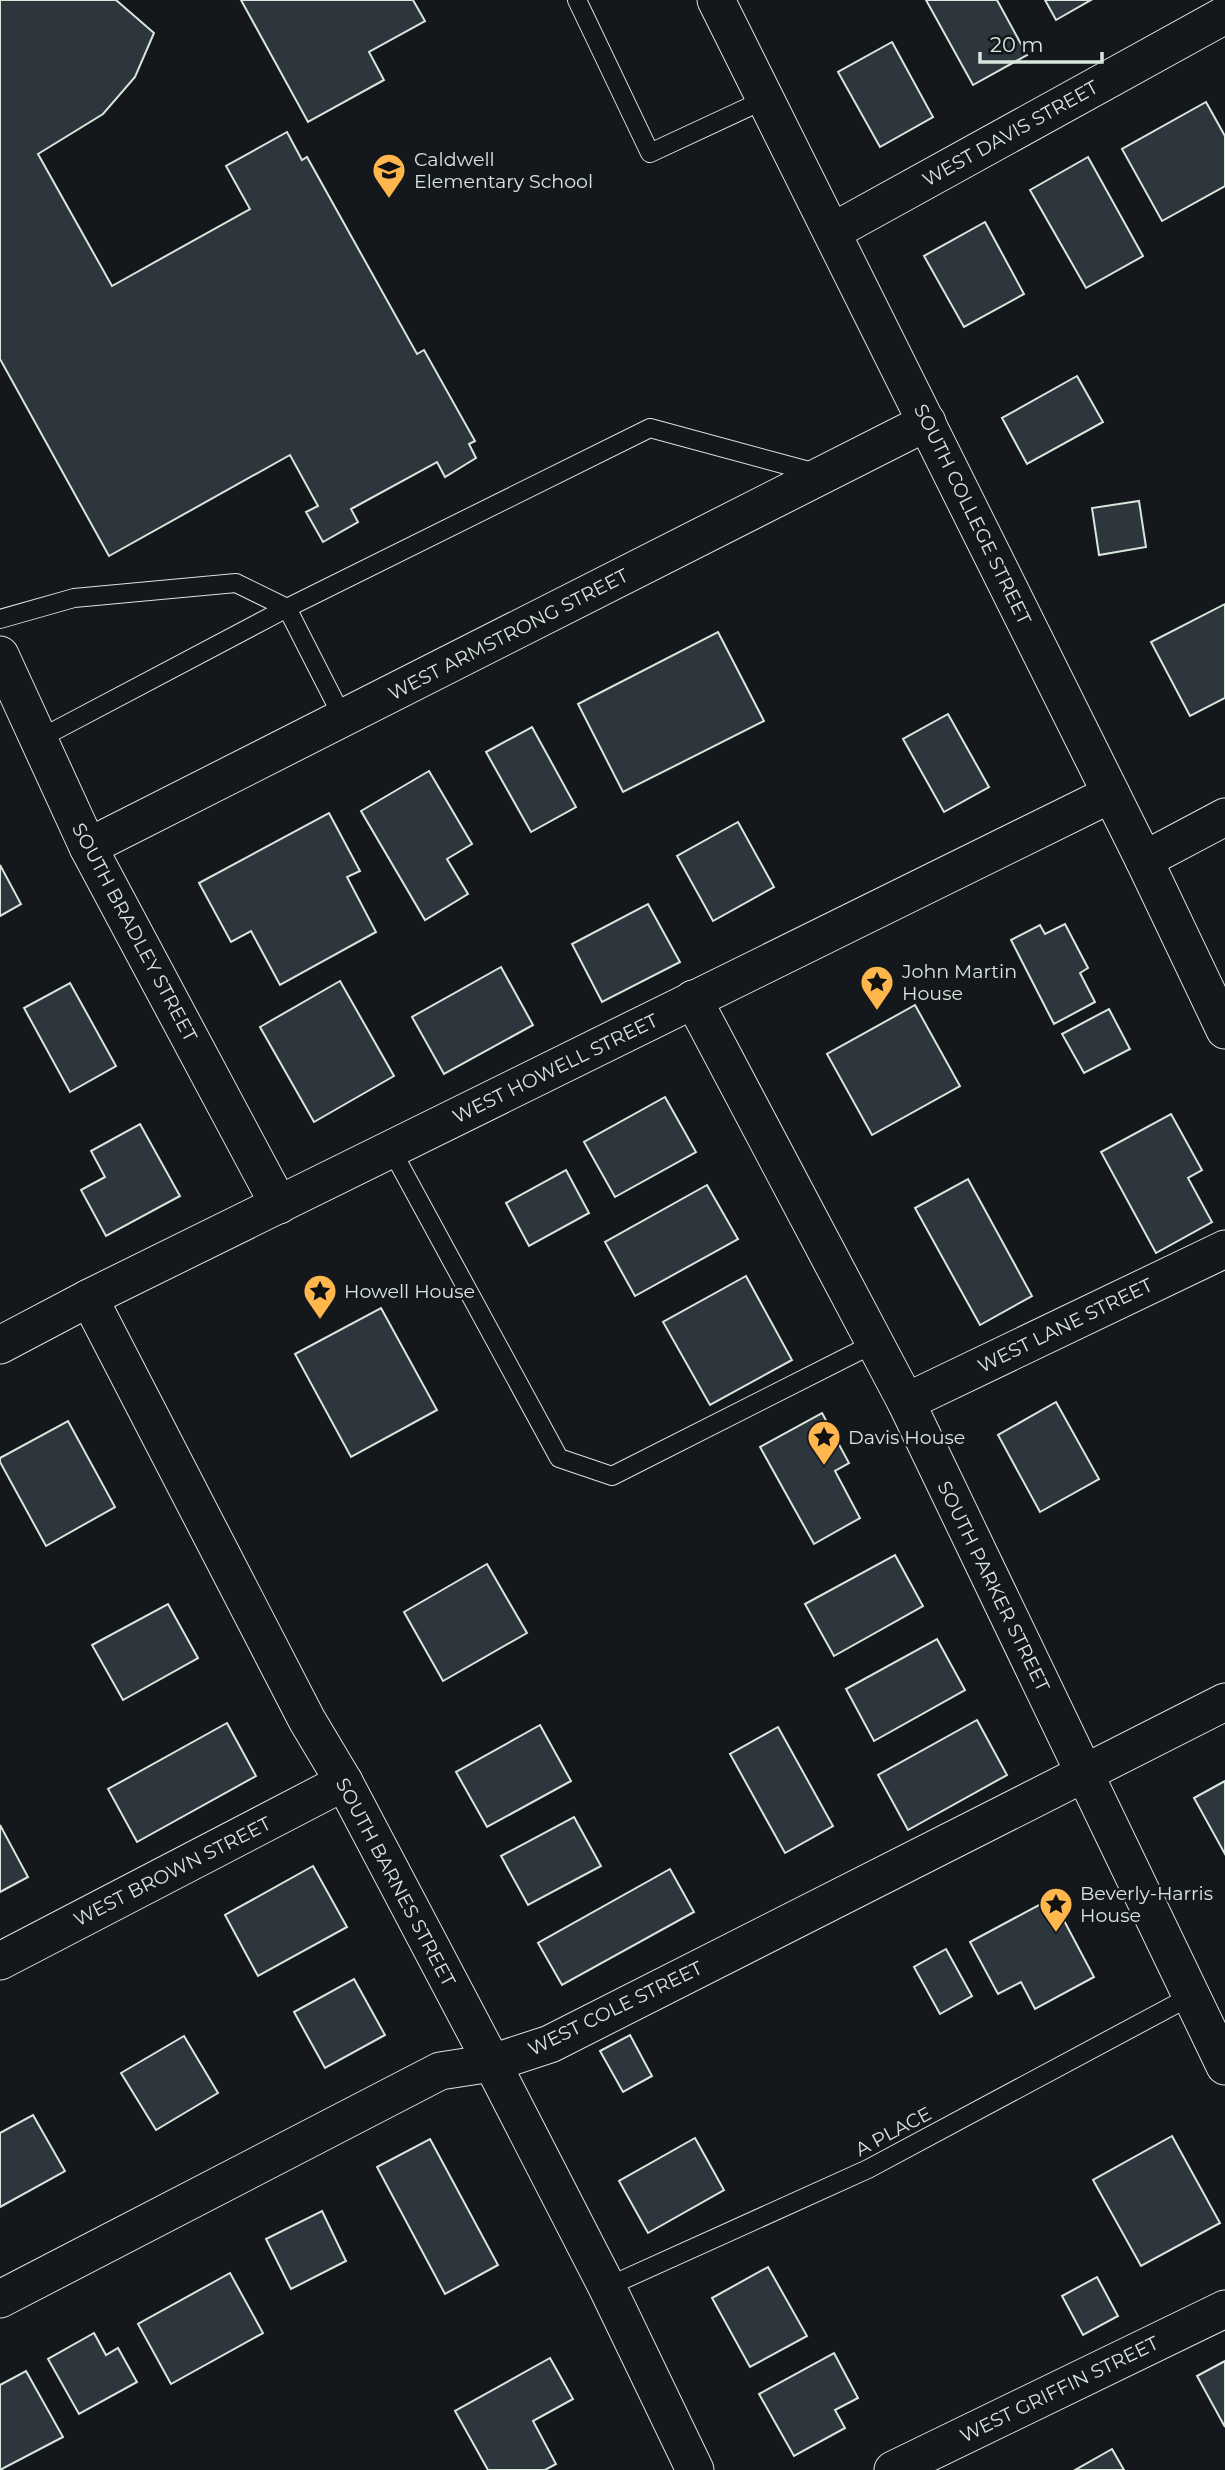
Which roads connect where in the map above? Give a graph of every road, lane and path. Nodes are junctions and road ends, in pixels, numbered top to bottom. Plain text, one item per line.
1 (577, 0) edge
2 (716, 0) edge
3 (1225, 15) edge
4 (766, 99) junction
5 (832, 232) junction
6 (927, 422) junction
7 (824, 475) junction
8 (287, 608) junction
9 (0, 620) edge
10 (0, 655) edge
11 (343, 718) junction
12 (39, 739) junction
13 (1111, 794) junction
14 (1225, 817) edge
15 (88, 846) junction
16 (1144, 860) junction
17 (693, 999) junction
18 (1225, 1030) edge
19 (391, 1149) junction
20 (279, 1205) junction
21 (1225, 1249) edge
22 (89, 1297) junction
23 (875, 1343) junction
24 (0, 1345) edge
25 (906, 1402) junction
26 (1225, 1702) edge
27 (1084, 1772) junction
28 (344, 1782) junction
29 (0, 1961) edge
30 (1191, 1997) junction
31 (492, 2063) junction
32 (1225, 2066) edge
33 (607, 2287) junction
34 (0, 2299) edge
35 (1225, 2308) edge
36 (695, 2470) edge
37 (894, 2470) edge

1 - 4 lane
2 - 4 street, SOUTH COLLEGE STREET
3 - 5 street, WEST DAVIS STREET
4 - 5 street, SOUTH COLLEGE STREET
5 - 6 street, SOUTH COLLEGE STREET
6 - 7 street, WEST ARMSTRONG STREET
6 - 13 street, SOUTH COLLEGE STREET
7 - 8 lane
7 - 11 street, WEST ARMSTRONG STREET
8 - 9 lane
8 - 11 lane
8 - 12 lane
10 - 12 street, SOUTH BRADLEY STREET
11 - 15 street, WEST ARMSTRONG STREET
12 - 15 street, SOUTH BRADLEY STREET
13 - 16 street, SOUTH COLLEGE STREET
13 - 17 street, WEST HOWELL STREET
14 - 16 street
15 - 20 street, SOUTH BRADLEY STREET
16 - 18 street, SOUTH COLLEGE STREET
17 - 19 street, WEST HOWELL STREET
17 - 23 street, SOUTH PARKER STREET
19 - 20 street, WEST HOWELL STREET
19 - 23 lane
20 - 22 street, WEST HOWELL STREET
21 - 25 street, WEST LANE STREET
22 - 24 street, WEST HOWELL STREET
22 - 28 street, SOUTH BARNES STREET
23 - 25 street, SOUTH PARKER STREET
25 - 27 street, SOUTH PARKER STREET
26 - 27 street, WEST COLE STREET
27 - 30 street, SOUTH PARKER STREET
27 - 31 street, WEST COLE STREET
28 - 29 street, WEST BROWN STREET
28 - 31 street, SOUTH BARNES STREET
30 - 32 street, SOUTH PARKER STREET
30 - 33 lane, A PLACE
31 - 33 street, SOUTH BARNES STREET
31 - 34 street, WEST COLE STREET
33 - 36 street, SOUTH BARNES STREET
35 - 37 street, WEST GRIFFIN STREET

